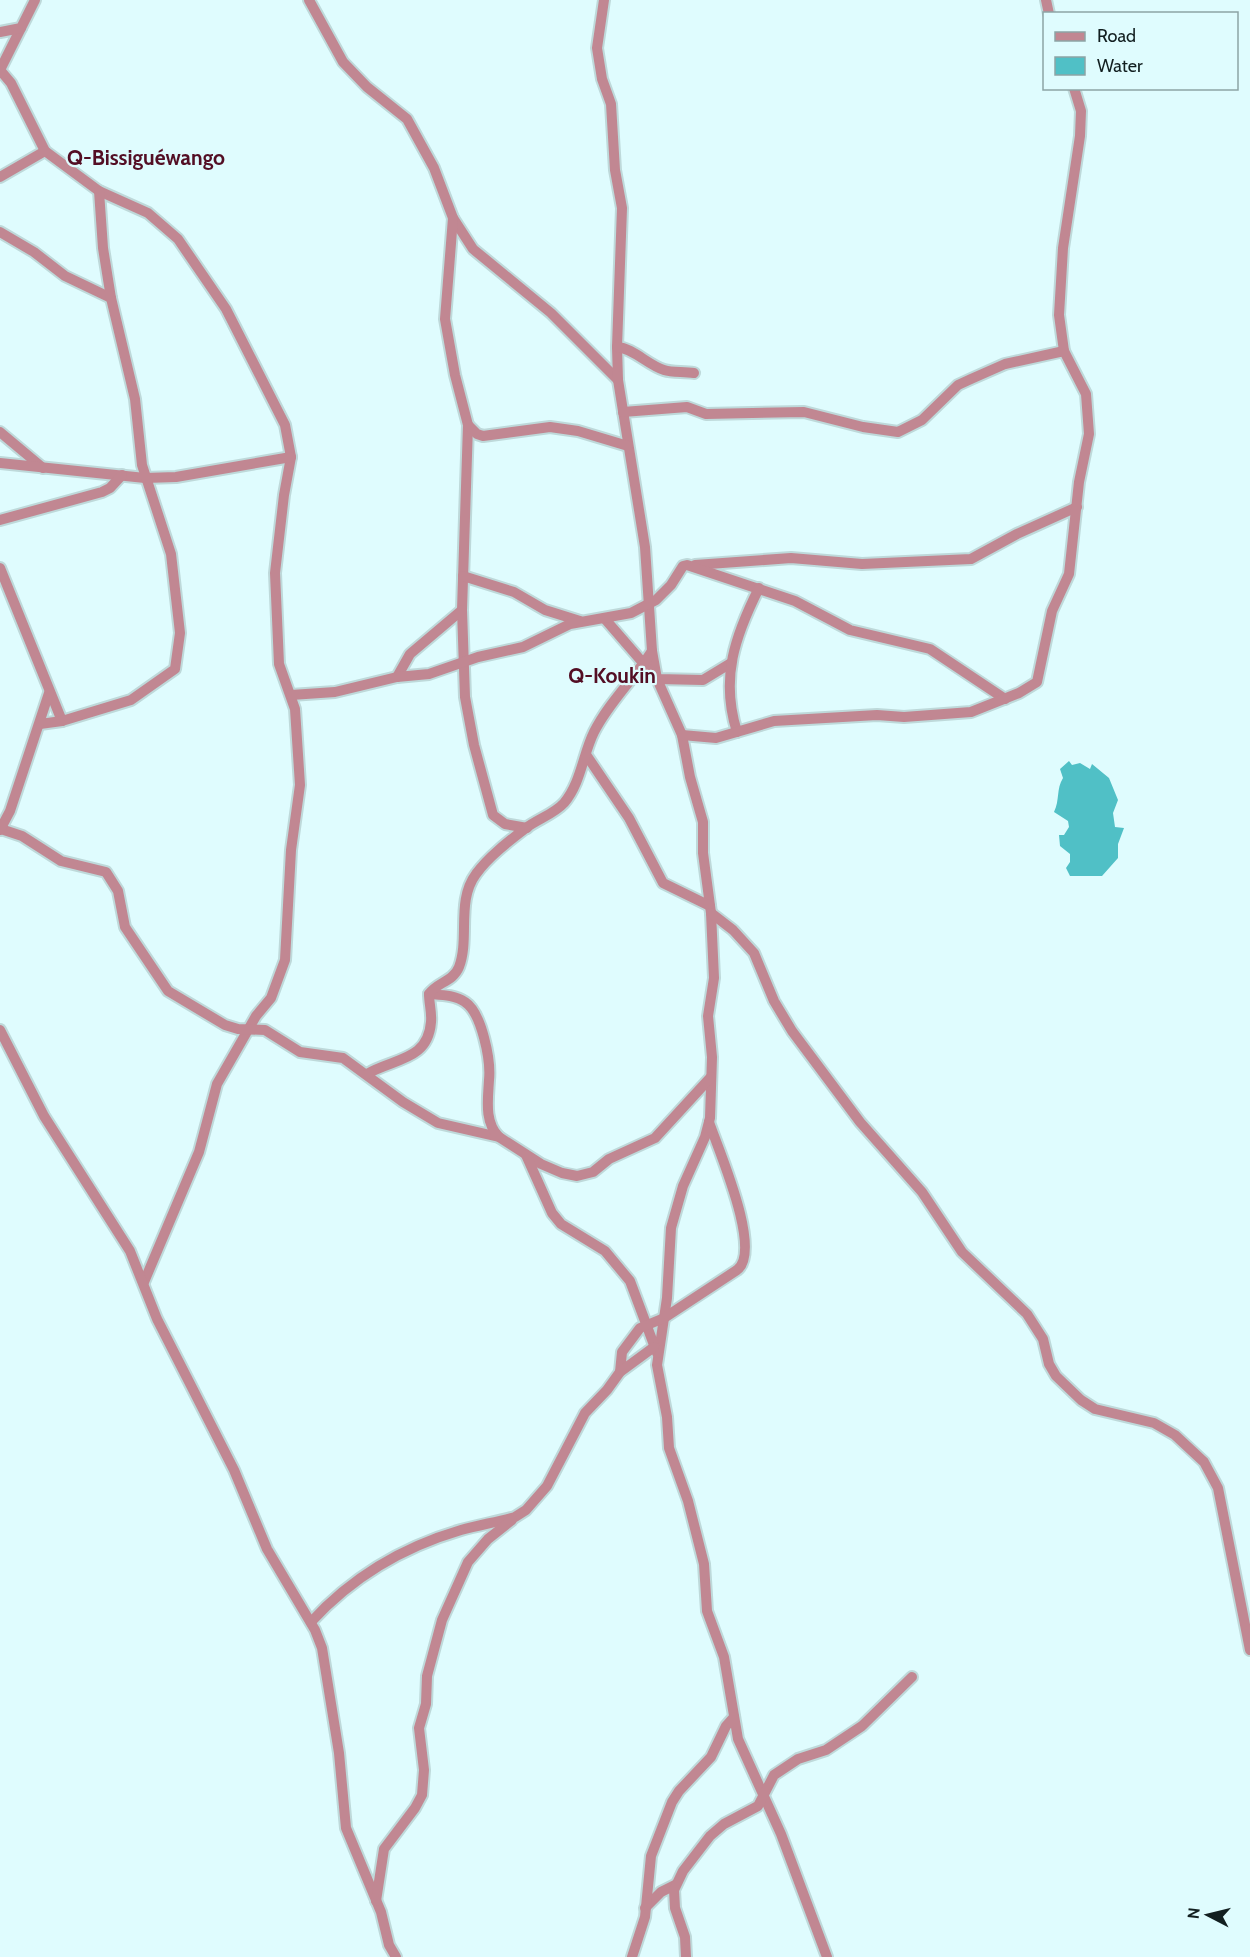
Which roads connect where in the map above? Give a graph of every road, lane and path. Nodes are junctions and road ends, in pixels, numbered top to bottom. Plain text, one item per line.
1 (35, 0) edge
2 (309, 0) edge
3 (604, 0) edge
4 (21, 28) junction
5 (0, 32) edge
6 (0, 70) edge
7 (1075, 90) edge
8 (45, 151) junction
9 (0, 177) edge
10 (99, 191) junction
11 (453, 218) junction
12 (0, 232) edge
13 (111, 298) junction
14 (617, 347) junction
15 (1064, 351) junction
16 (693, 373) dead end
17 (618, 380) junction
18 (623, 412) junction
19 (468, 425) junction
20 (0, 432) edge
21 (628, 446) junction
22 (291, 457) junction
23 (0, 463) edge
24 (43, 468) junction
25 (122, 475) junction
26 (145, 478) junction
27 (1077, 507) junction
28 (0, 520) edge
29 (695, 566) junction
30 (0, 568) edge
31 (463, 576) junction
32 (759, 588) junction
33 (650, 604) junction
34 (462, 610) junction
35 (605, 619) junction
36 (580, 621) junction
37 (652, 651) junction
38 (464, 662) junction
39 (731, 663) junction
40 (644, 664) junction
41 (397, 677) junction
42 (657, 679) junction
43 (49, 693) junction
44 (291, 695) junction
45 (1005, 699) junction
46 (62, 722) junction
47 (40, 724) junction
48 (737, 732) junction
49 (682, 735) junction
50 (587, 756) junction
51 (527, 828) junction
52 (0, 830) edge
53 (711, 910) junction
54 (429, 994) junction
55 (250, 1029) junction
56 (0, 1030) edge
57 (367, 1074) junction
58 (711, 1077) junction
59 (709, 1121) junction
60 (499, 1137) junction
61 (524, 1152) junction
62 (144, 1282) junction
63 (664, 1318) junction
64 (646, 1324) junction
65 (656, 1350) junction
66 (620, 1372) junction
67 (515, 1517) junction
68 (311, 1622) junction
69 (1250, 1650) edge
70 (912, 1677) dead end
71 (735, 1717) junction
72 (764, 1795) junction
73 (675, 1885) junction
74 (376, 1901) junction
75 (645, 1908) junction
76 (826, 1954) edge
77 (396, 1957) edge
78 (632, 1957) edge
79 (686, 1957) edge
80 (835, 1957) edge

1 - 4 street
2 - 11 street
3 - 14 street
4 - 5 street
4 - 6 street
6 - 8 street
7 - 15 street
8 - 9 street
8 - 10 street
10 - 13 street
10 - 22 street
11 - 17 street
11 - 19 street
12 - 13 street
13 - 26 street
14 - 16 street
14 - 17 street
15 - 18 street
15 - 27 street
17 - 18 street
18 - 21 street
19 - 21 street
19 - 31 street
20 - 24 street
21 - 33 street
22 - 26 street
22 - 44 street
23 - 24 street
24 - 25 street
25 - 26 street
25 - 28 street
26 - 46 street
27 - 29 street
27 - 45 street
29 - 32 street
29 - 33 street
30 - 43 street
31 - 34 street
31 - 36 street
32 - 39 street
32 - 45 street
33 - 35 street
33 - 37 street
34 - 38 street
34 - 41 street
35 - 36 street
35 - 40 street
36 - 38 street
37 - 40 street
37 - 42 street
38 - 41 street
38 - 51 street
39 - 42 street
39 - 48 street
40 - 42 street
40 - 50 street
41 - 44 street
42 - 49 street
43 - 46 street
43 - 47 street
44 - 55 street
45 - 48 street
46 - 47 street
47 - 52 street
48 - 49 street
49 - 53 street
50 - 51 street
50 - 53 street
51 - 54 street
52 - 55 street
53 - 58 street
53 - 69 street
54 - 57 street
54 - 60 street
55 - 57 street
55 - 62 street
56 - 62 street
57 - 60 street
58 - 59 street
58 - 61 street
59 - 63 street
59 - 63 street
60 - 61 street
61 - 64 street
62 - 68 street
63 - 64 street
63 - 65 street
64 - 65 street
64 - 66 street
65 - 66 street
65 - 71 street
66 - 67 street
67 - 68 street
67 - 74 street
68 - 74 street
70 - 72 street
71 - 72 street
71 - 75 street
72 - 73 street
72 - 76 street
73 - 75 street
73 - 79 street
74 - 77 street
75 - 78 street
76 - 80 street

